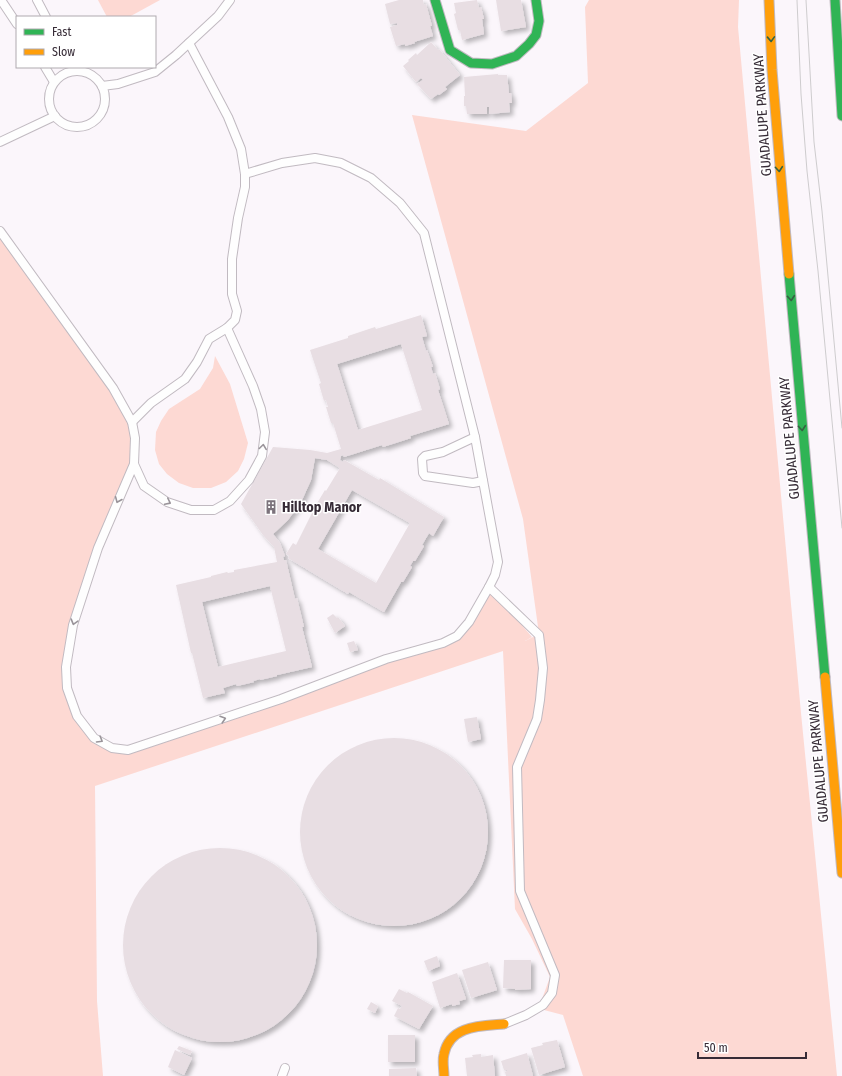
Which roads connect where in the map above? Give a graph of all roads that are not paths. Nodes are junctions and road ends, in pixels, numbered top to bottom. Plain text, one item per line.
1 (1, 0) edge
2 (37, 0) edge
3 (230, 0) edge
4 (435, 0) edge
5 (536, 0) edge
6 (769, 0) edge
7 (835, 0) edge
8 (45, 16) edge
9 (16, 22) edge
10 (189, 43) junction
11 (46, 68) edge
12 (73, 69) edge
13 (54, 82) junction
14 (102, 86) junction
15 (55, 116) junction
16 (842, 116) edge
17 (0, 142) edge
18 (246, 174) junction
19 (0, 231) edge
20 (227, 328) junction
21 (132, 422) junction
22 (475, 437) junction
23 (134, 464) junction
24 (484, 481) junction
25 (489, 587) junction
26 (842, 873) edge
27 (504, 1024) joint
28 (444, 1076) edge

1 - 9 lane
2 - 8 lane
3 - 10 lane
4 - 5 main road
6 -> 26 main road, GUADALUPE PARKWAY
7 - 16 main road
10 - 14 lane
10 - 18 lane
11 - 13 lane
12 - 13 lane
12 - 14 lane
13 - 15 lane
14 - 15 lane
15 - 17 lane
18 - 20 lane
18 - 22 lane
19 - 21 lane
20 - 21 lane
23 -> 20 lane
21 - 23 lane
22 - 24 lane
22 - 24 lane
23 -> 25 lane
24 - 25 lane
25 - 27 lane
27 - 28 main road

